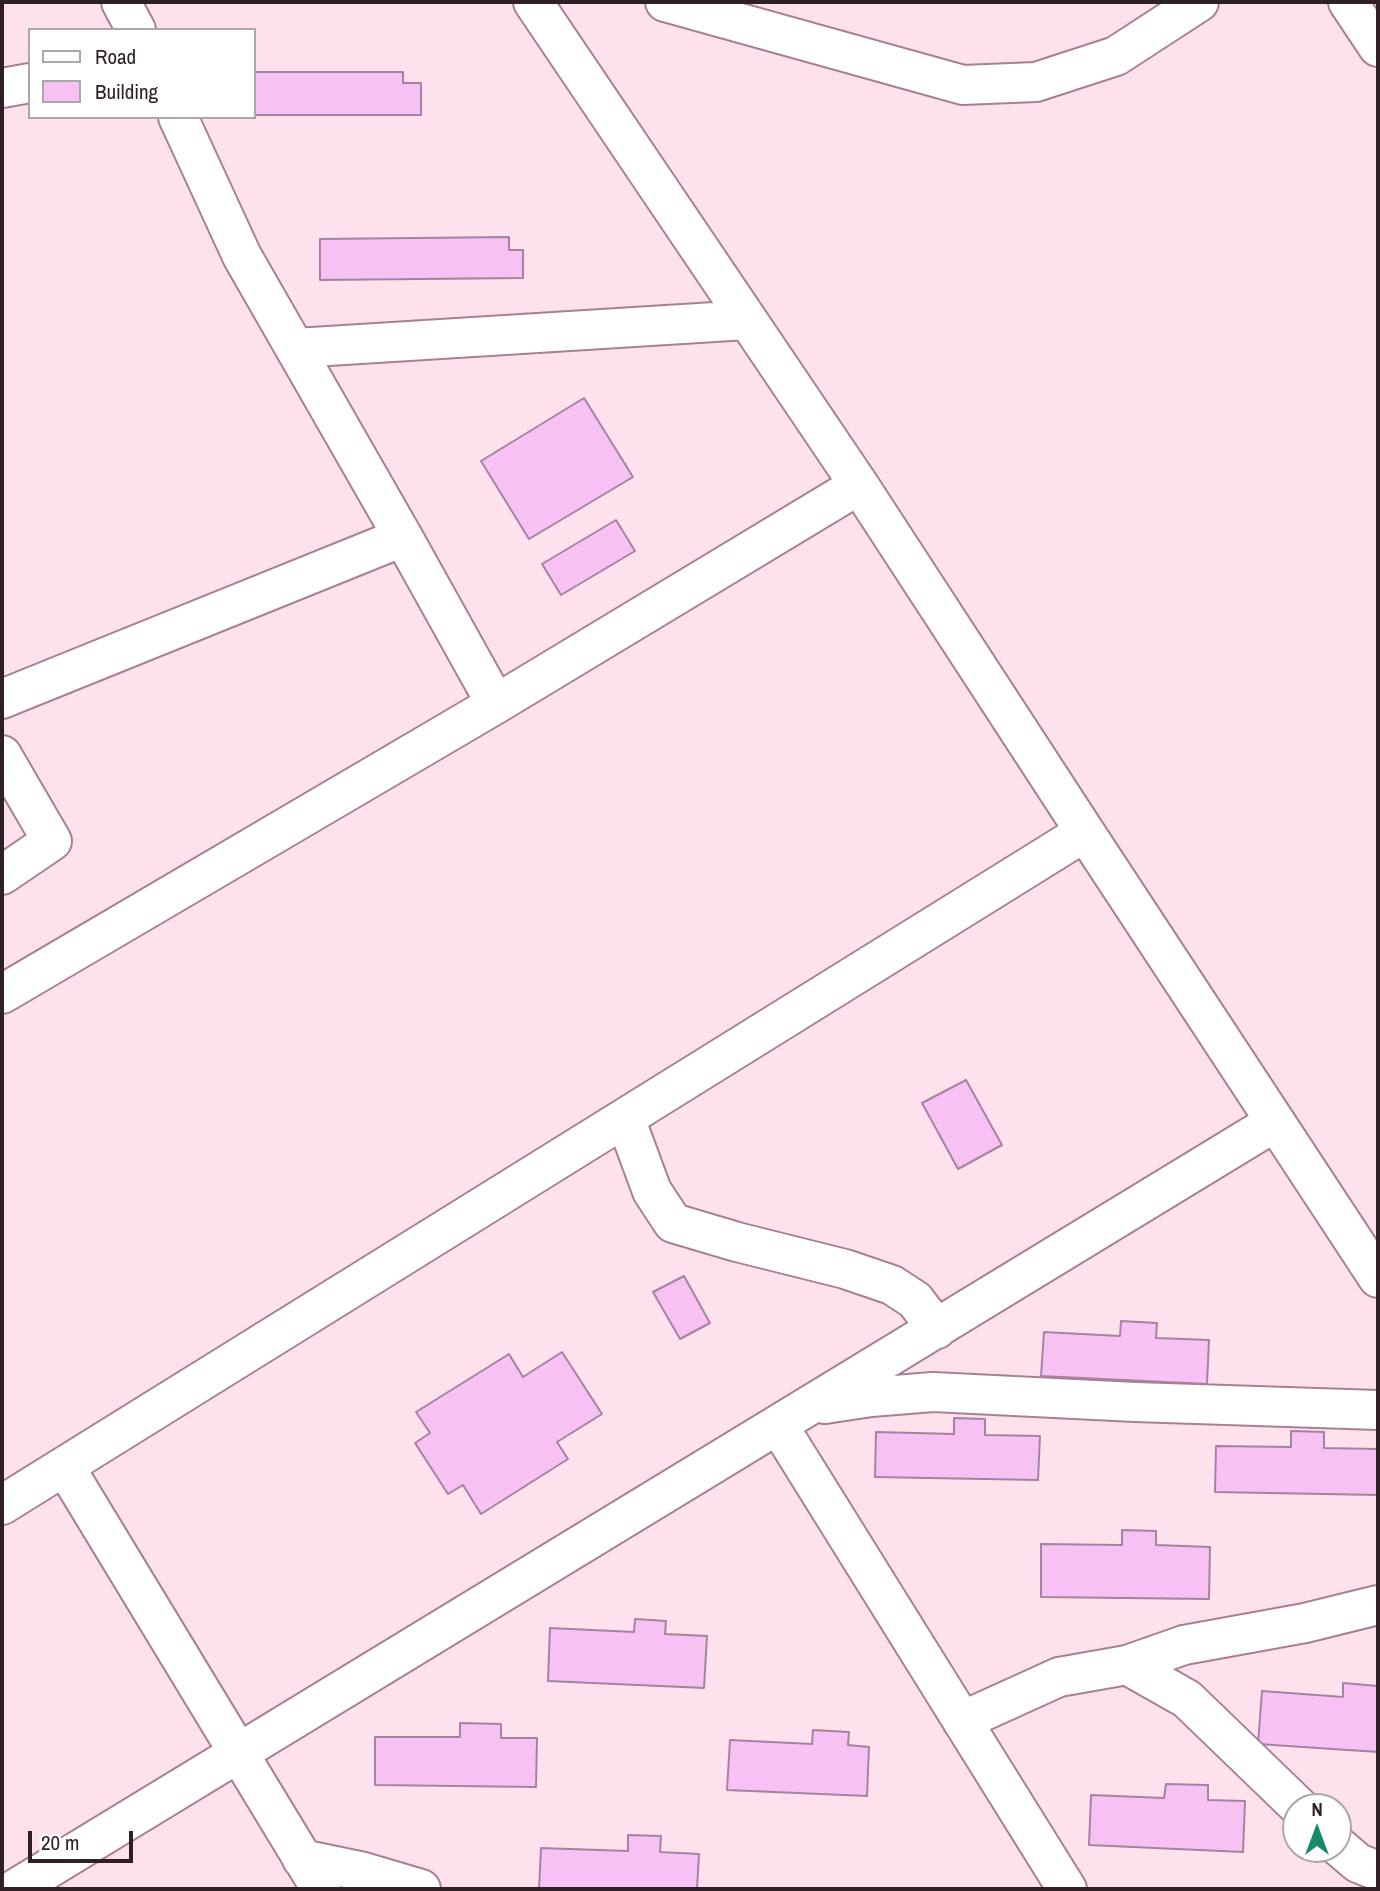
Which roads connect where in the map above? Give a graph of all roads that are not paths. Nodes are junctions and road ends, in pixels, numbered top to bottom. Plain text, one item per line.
1 (121, 2) edge
2 (665, 2) edge
3 (1199, 2) edge
4 (1348, 2) edge
5 (540, 4) edge
6 (135, 28) edge
7 (1378, 47) edge
8 (28, 83) edge
9 (2, 88) edge
10 (179, 119) edge
11 (747, 320) junction
12 (296, 348) junction
13 (859, 485) junction
14 (403, 537) junction
15 (2, 699) edge
16 (496, 704) junction
17 (2, 755) edge
18 (1085, 832) junction
19 (2, 875) edge
20 (2, 994) edge
21 (625, 1118) junction
22 (1275, 1122) junction
23 (1378, 1278) edge
24 (936, 1329) junction
25 (810, 1406) junction
26 (1378, 1410) edge
27 (778, 1425) junction
28 (65, 1468) junction
29 (2, 1505) edge
30 (1378, 1605) edge
31 (1127, 1665) junction
32 (962, 1721) junction
33 (238, 1754) junction
34 (1284, 1793) edge
35 (1352, 1858) edge
36 (1378, 1871) edge
37 (312, 1874) edge
38 (15, 1889) edge
39 (421, 1889) edge
40 (1067, 1889) edge

1 - 6 street
2 - 3 street
4 - 7 street
5 - 11 street
8 - 9 street
10 - 12 street
11 - 12 street
11 - 13 street
12 - 14 street
13 - 16 street
13 - 18 street
14 - 15 street
14 - 16 street
16 - 20 street
17 - 19 street
18 - 21 street
18 - 22 street
21 - 24 street
21 - 28 street
22 - 23 street
22 - 24 street
24 - 25 street
25 - 26 street
25 - 27 street
27 - 32 street
27 - 33 street
28 - 29 street
28 - 33 street
30 - 31 street
31 - 32 street
31 - 34 street
32 - 40 street
33 - 37 street
33 - 38 street
35 - 36 street
37 - 39 street

